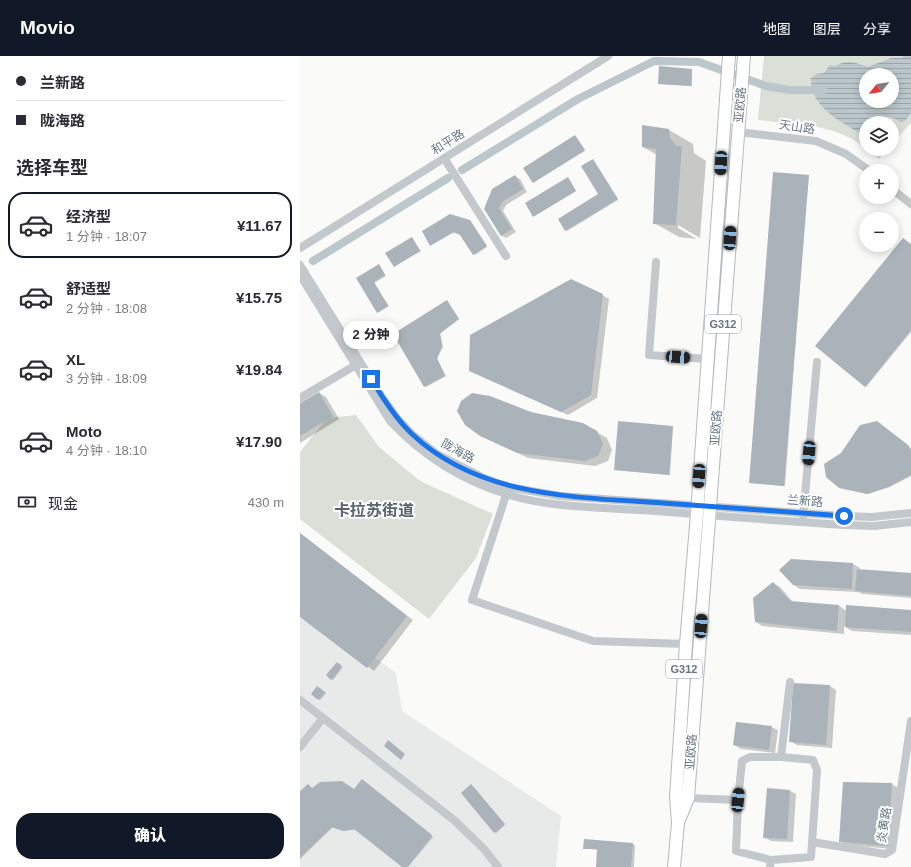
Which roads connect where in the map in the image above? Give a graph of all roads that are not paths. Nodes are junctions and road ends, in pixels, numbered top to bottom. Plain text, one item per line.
1 (608, 56) edge
2 (729, 56) edge
3 (744, 56) edge
4 (738, 132) junction
5 (444, 158) junction
6 (860, 164) edge
7 (899, 195) edge
8 (911, 204) edge
9 (300, 248) edge
10 (506, 256) dead end
11 (656, 262) dead end
12 (300, 265) edge
13 (300, 275) edge
14 (708, 359) junction
15 (817, 362) dead end
16 (356, 365) junction
17 (300, 398) edge
18 (507, 491) junction
19 (703, 510) junction
20 (803, 513) junction
21 (911, 513) edge
22 (911, 522) edge
23 (803, 523) junction
24 (686, 644) junction
25 (790, 682) dead end
26 (300, 700) edge
27 (323, 718) junction
28 (911, 721) edge
29 (300, 747) edge
30 (781, 757) junction
31 (688, 798) junction
32 (738, 800) junction
33 (678, 823) junction
34 (812, 842) junction
35 (770, 864) edge
36 (498, 867) edge
37 (674, 867) edge

1 - 5 street, 和平路
2 - 14 highway, 亚欧路 / G312
3 - 4 highway, 亚欧路 / G312
4 - 6 street, 天山路
4 - 19 highway, 亚欧路 / G312
5 - 9 street, 和平路
5 - 10 street
7 - 8 street
11 - 14 street
12 - 18 street, 陇海路
13 - 16 street, 陇海路
14 - 19 highway, 亚欧路 / G312
15 - 20 street
16 - 17 street
16 - 18 street, 陇海路
18 - 19 street, 陇海路
18 - 24 street
19 - 20 street, 兰新路
19 - 23 street, 兰新路
19 - 24 highway, 亚欧路 / G312
19 - 31 highway, 亚欧路 / G312
20 - 21 street, 兰新路
20 - 23 street
22 - 23 street, 兰新路
24 - 33 highway, 亚欧路 / G312
25 - 30 street
26 - 27 street
27 - 29 street
27 - 36 street
28 - 34 street, 炎黄路
30 - 32 street
30 - 34 street
31 - 32 street
31 - 33 highway, 亚欧路 / G312
32 - 35 street
33 - 37 highway, 亚欧路 / G312
34 - 35 street

